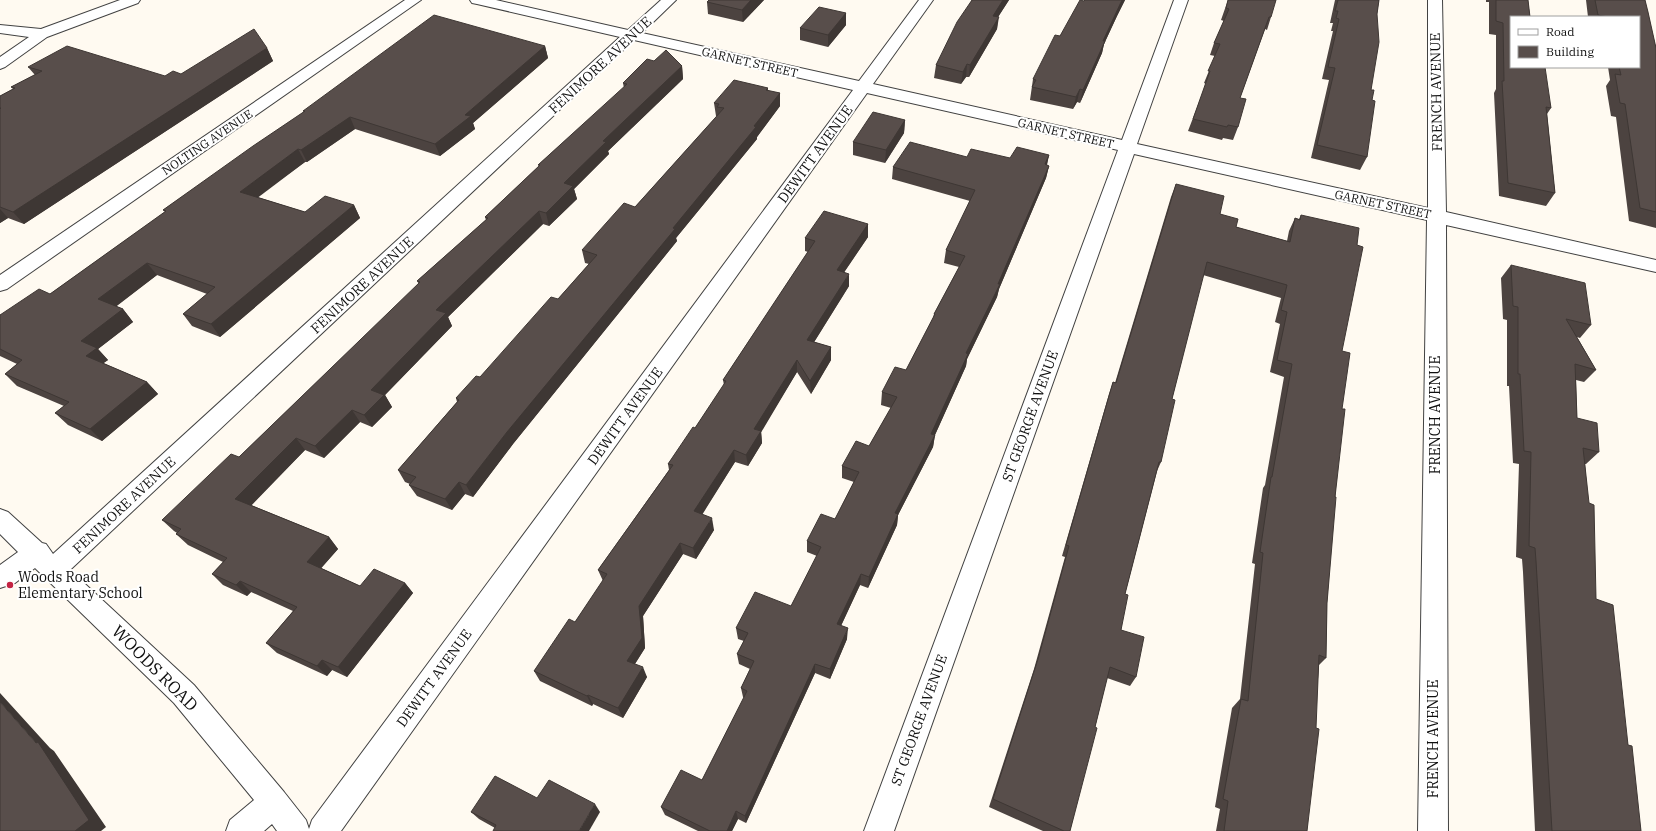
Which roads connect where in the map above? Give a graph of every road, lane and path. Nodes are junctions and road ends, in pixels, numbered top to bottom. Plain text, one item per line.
1 (133, 0) edge
2 (414, 0) edge
3 (477, 0) edge
4 (669, 0) edge
5 (926, 0) edge
6 (1181, 0) edge
7 (1435, 0) edge
8 (0, 29) edge
9 (42, 34) junction
10 (632, 35) junction
11 (0, 64) edge
12 (864, 87) junction
13 (1128, 147) junction
14 (1436, 215) junction
15 (1656, 266) edge
16 (0, 284) edge
17 (0, 518) edge
18 (46, 561) junction
19 (0, 577) edge
20 (274, 802) junction
21 (241, 831) edge
22 (295, 831) edge
23 (323, 831) edge
24 (879, 831) edge
25 (1433, 831) edge

1 - 9 street
2 - 16 street, NOLTING AVENUE
3 - 10 street, GARNET STREET
4 - 10 street, FENIMORE AVENUE
5 - 12 street, DEWITT AVENUE
6 - 13 street, ST GEORGE AVENUE
7 - 14 street, FRENCH AVENUE
8 - 9 street
9 - 11 street
10 - 12 street, GARNET STREET
10 - 18 street, FENIMORE AVENUE
12 - 13 street, GARNET STREET
12 - 23 street, DEWITT AVENUE
13 - 14 street, GARNET STREET
13 - 24 street, ST GEORGE AVENUE
14 - 15 street, GARNET STREET
14 - 25 street, FRENCH AVENUE
17 - 18 street, WOODS ROAD
18 - 19 street, FENIMORE AVENUE
18 - 20 street, WOODS ROAD
20 - 21 street
20 - 22 street, WOODS ROAD

